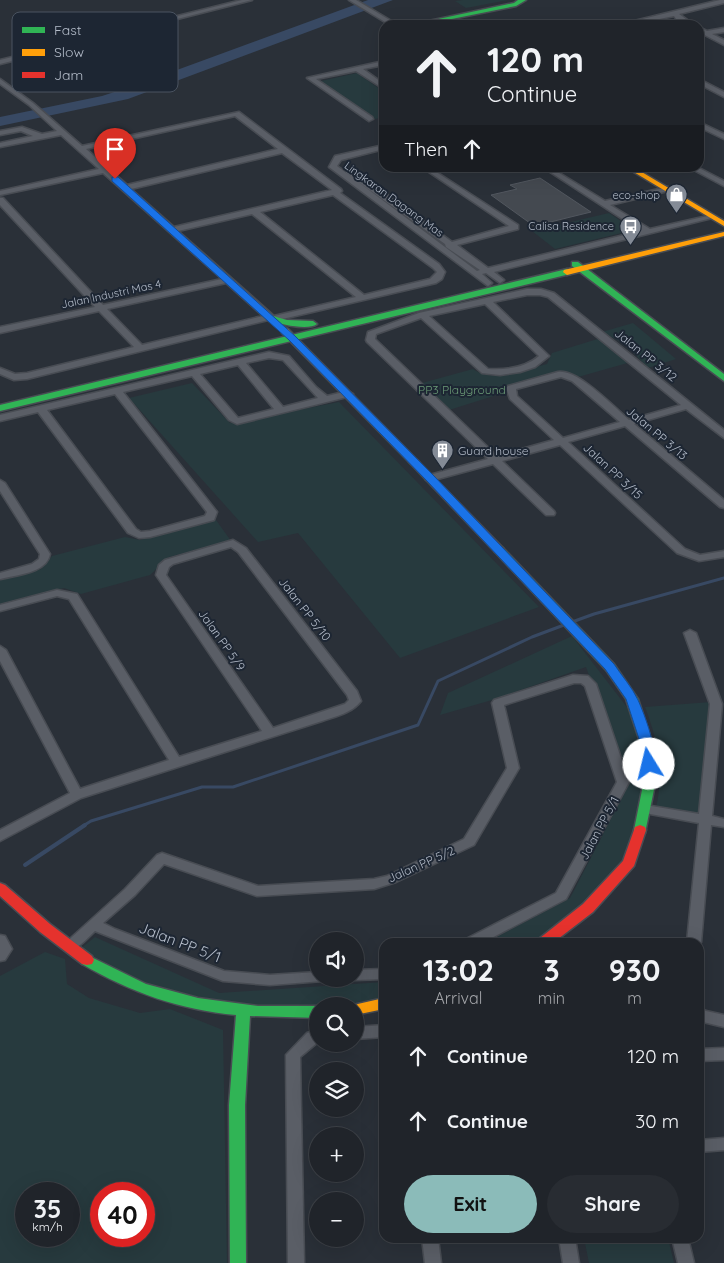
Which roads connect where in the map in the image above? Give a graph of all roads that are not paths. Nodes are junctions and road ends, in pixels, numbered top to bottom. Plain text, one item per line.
1 (249, 0) edge
2 (522, 0) edge
3 (724, 1) edge
4 (355, 2) edge
5 (675, 14) junction
6 (178, 18) edge
7 (386, 20) edge
8 (438, 20) edge
9 (646, 20) edge
10 (684, 20) edge
11 (724, 30) edge
12 (706, 33) joint
13 (724, 43) edge
14 (379, 64) edge
15 (357, 68) junction
16 (0, 81) edge
17 (379, 83) edge
18 (704, 84) edge
19 (12, 90) edge
20 (15, 92) edge
21 (724, 95) edge
22 (369, 118) dead end
23 (704, 127) edge
24 (63, 132) junction
25 (0, 133) edge
26 (43, 137) junction
27 (724, 137) edge
28 (0, 146) edge
29 (81, 148) junction
30 (379, 148) edge
31 (284, 150) junction
32 (334, 163) junction
33 (105, 170) junction
34 (432, 172) edge
35 (553, 172) edge
36 (637, 172) edge
37 (702, 172) edge
38 (724, 184) edge
39 (125, 188) junction
40 (665, 189) junction
41 (334, 192) junction
42 (0, 193) edge
43 (0, 200) edge
44 (604, 204) junction
45 (254, 211) junction
46 (720, 221) edge
47 (172, 230) junction
48 (648, 232) junction
49 (724, 234) edge
50 (453, 244) junction
51 (441, 248) junction
52 (614, 260) junction
53 (584, 264) junction
54 (488, 271) junction
55 (477, 273) junction
56 (562, 273) junction
57 (607, 275) junction
58 (593, 278) junction
59 (228, 280) junction
60 (500, 280) junction
61 (488, 283) junction
62 (362, 298) junction
63 (486, 300) junction
64 (101, 307) junction
65 (422, 315) junction
66 (272, 318) junction
67 (316, 328) junction
68 (0, 330) edge
69 (288, 334) junction
70 (266, 344) junction
71 (140, 349) junction
72 (303, 349) junction
73 (240, 362) junction
74 (724, 364) edge
75 (0, 371) edge
76 (194, 372) junction
77 (724, 378) edge
78 (117, 390) junction
79 (348, 394) junction
80 (513, 397) joint
81 (326, 400) junction
82 (688, 406) junction
83 (0, 408) edge
84 (41, 409) junction
85 (281, 411) junction
86 (0, 418) edge
87 (627, 423) junction
88 (724, 435) edge
89 (563, 441) junction
90 (495, 460) junction
91 (430, 478) junction
92 (0, 483) edge
93 (724, 505) edge
94 (550, 513) dead end
95 (233, 543) joint
96 (724, 554) edge
97 (0, 576) edge
98 (0, 608) edge
99 (690, 633) dead end
100 (0, 650) edge
101 (541, 690) joint
102 (720, 704) edge
103 (270, 733) junction
104 (176, 762) junction
105 (77, 795) junction
106 (645, 809) junction
107 (706, 820) junction
108 (724, 824) edge
109 (0, 836) edge
110 (0, 888) edge
111 (93, 924) junction
112 (481, 938) edge
113 (550, 938) edge
114 (694, 938) edge
115 (0, 940) edge
116 (69, 946) junction
117 (0, 956) edge
118 (379, 974) edge
119 (364, 975) edge
120 (309, 978) edge
121 (379, 1004) edge
122 (364, 1007) edge
123 (243, 1011) junction
124 (309, 1013) edge
125 (704, 1016) edge
126 (724, 1021) edge
127 (379, 1031) edge
128 (364, 1032) edge
129 (309, 1040) edge
130 (724, 1054) edge
131 (704, 1055) edge
132 (724, 1144) edge
133 (704, 1146) edge
134 (431, 1243) edge
135 (568, 1243) edge
136 (681, 1243) edge
137 (238, 1263) edge
138 (296, 1263) edge
139 (433, 1263) edge
140 (571, 1263) edge
141 (686, 1263) edge

1 - 6 street
2 - 8 street
3 - 5 street
4 - 7 street
5 - 9 street
5 - 10 street
11 - 12 street
12 - 13 street
14 - 15 street
15 - 17 street
15 - 22 street
16 - 19 street
18 - 21 street
20 - 24 street
23 - 27 street
24 - 26 street
24 - 29 street
25 - 26 street
26 - 28 street
29 - 31 street
29 - 33 street
30 - 32 street
31 - 39 street
31 - 41 street
32 - 50 street, Lingkaran Dagang Mas
32 - 51 street, Lingkaran Dagang Mas
33 - 39 street
33 - 42 street
34 - 50 street
35 - 44 street
36 - 40 street
37 - 38 street
39 - 47 street
40 - 44 street
40 - 46 street
41 - 45 street
41 - 62 street
43 - 64 street
44 - 48 street
45 - 47 street
45 - 62 street
46 - 48 street
46 - 53 street
47 - 59 street
48 - 54 street
49 - 52 street
50 - 51 street
50 - 54 street, Lingkaran Dagang Mas
51 - 55 street, Lingkaran Dagang Mas
52 - 53 street
52 - 57 street
53 - 56 street
53 - 57 street
53 - 58 street
53 - 60 street
54 - 55 street
54 - 60 street, Lingkaran Dagang Mas
55 - 61 street, Lingkaran Dagang Mas
56 - 58 street
56 - 67 street
57 - 74 street
58 - 77 street
59 - 64 street, Jalan Industri Mas 4
59 - 66 street
60 - 61 street
61 - 67 street
62 - 66 street
63 - 65 street
63 - 65 street
63 - 82 street, Jalan PP 3/12
64 - 68 street, Jalan Industri Mas 4
64 - 71 street
65 - 90 street
66 - 67 street
66 - 69 street
66 - 71 street
67 - 69 street
67 - 72 street
69 - 70 street
69 - 72 street
70 - 72 street
70 - 83 street
71 - 75 street
72 - 79 street
73 - 76 street
73 - 81 street
73 - 85 street
76 - 78 street
76 - 85 street
78 - 84 street
78 - 84 street
79 - 81 street
79 - 91 street
80 - 87 street, Jalan PP 3/13
80 - 89 street, Jalan PP 3/15
81 - 85 street
82 - 87 street
82 - 88 street, Jalan PP 3/12
84 - 86 street
87 - 89 street
87 - 93 street, Jalan PP 3/13
89 - 90 street
89 - 96 street, Jalan PP 3/15
90 - 91 street
90 - 94 street
91 - 106 street
92 - 97 street
95 - 103 street, Jalan PP 5/9
95 - 103 street, Jalan PP 5/10
98 - 104 street
99 - 102 street
100 - 105 street
101 - 111 street, Jalan PP 5/2
101 - 112 street, Jalan PP 5/1
102 - 107 street
103 - 104 street
104 - 105 street
105 - 109 street
106 - 107 street
106 - 113 street
107 - 108 street
107 - 114 street
110 - 116 street
111 - 116 street
111 - 120 street, Jalan PP 5/1
115 - 117 street
116 - 123 street
118 - 119 street
121 - 122 street
123 - 124 street
123 - 137 street
125 - 126 street
127 - 128 street
129 - 138 street
130 - 131 street
132 - 133 street
134 - 139 street
135 - 140 street
136 - 141 street

